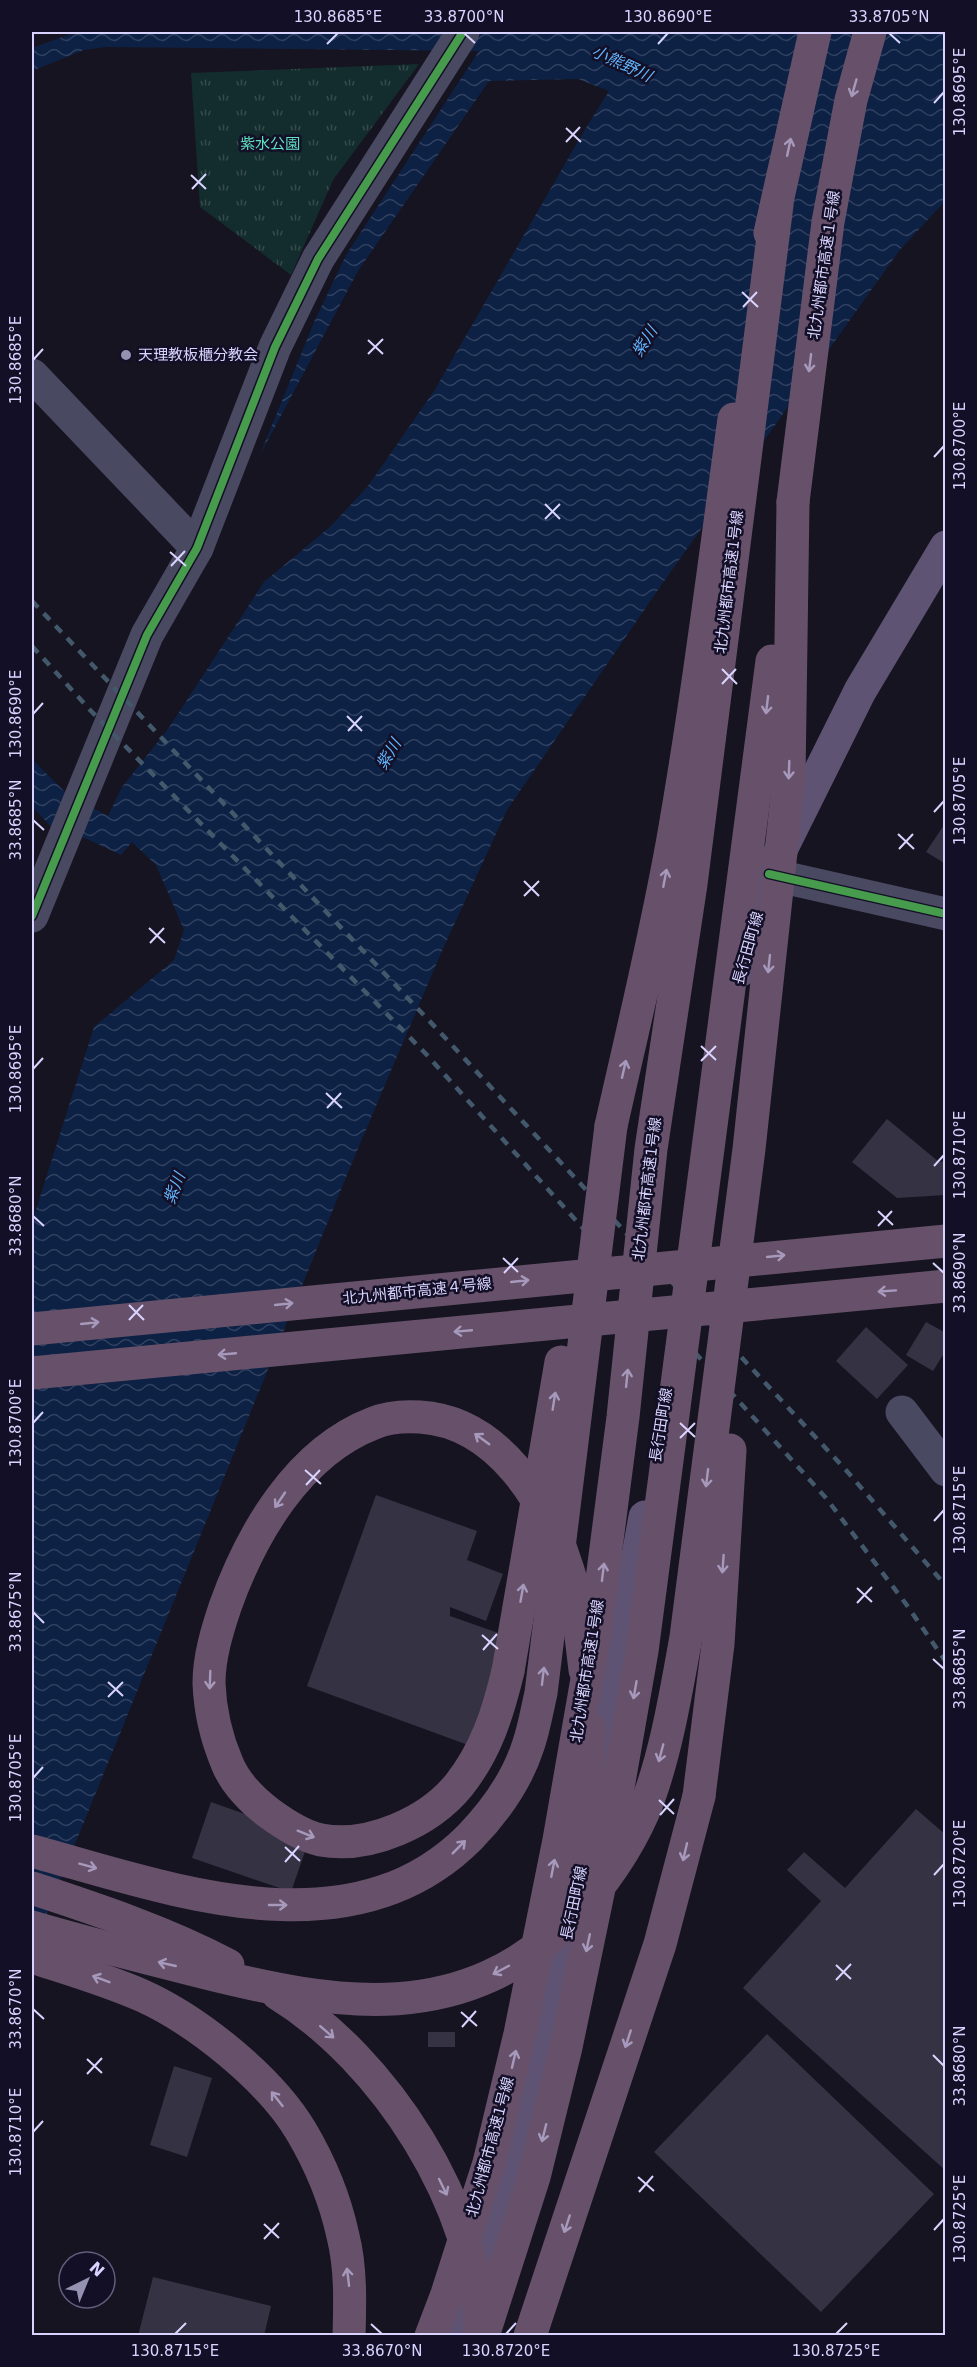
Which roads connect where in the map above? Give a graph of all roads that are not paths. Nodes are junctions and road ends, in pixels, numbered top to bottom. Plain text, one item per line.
1 (462, 32) edge
2 (815, 32) edge
3 (870, 32) edge
4 (777, 205) junction
5 (32, 375) edge
6 (793, 502) junction
7 (945, 547) edge
8 (197, 548) junction
9 (769, 874) junction
10 (945, 914) edge
11 (32, 916) edge
12 (611, 1126) junction
13 (749, 1149) junction
14 (945, 1241) edge
15 (945, 1286) edge
16 (32, 1329) edge
17 (32, 1373) edge
18 (902, 1412) dead end
19 (945, 1470) edge
20 (32, 1851) edge
21 (578, 1884) junction
22 (32, 1888) edge
23 (32, 1927) edge
24 (32, 1957) edge
25 (349, 2336) edge
26 (430, 2336) edge
27 (456, 2336) edge
28 (482, 2336) edge
29 (530, 2336) edge

1 - 8 street
4 -> 2 highway, 北九州都市高速1号線
3 -> 6 highway, 北九州都市高速１号線
12 -> 4 highway, bridge
26 -> 4 highway, 北九州都市高速1号線, bridge
5 - 8 street
6 -> 13 highway, bridge
6 -> 28 highway, bridge
7 - 9 main road, 長行田町線
8 - 11 street
9 - 10 street
9 - 21 main road, 長行田町線
20 -> 12 highway, bridge
21 -> 12 highway, bridge
13 -> 23 highway, bridge
13 -> 29 highway, bridge
16 -> 14 highway, 北九州都市高速４号線, bridge
15 -> 17 highway, bridge
18 - 19 street
21 - 27 main road, 長行田町線
22 -> 28 highway, bridge
25 -> 24 highway

